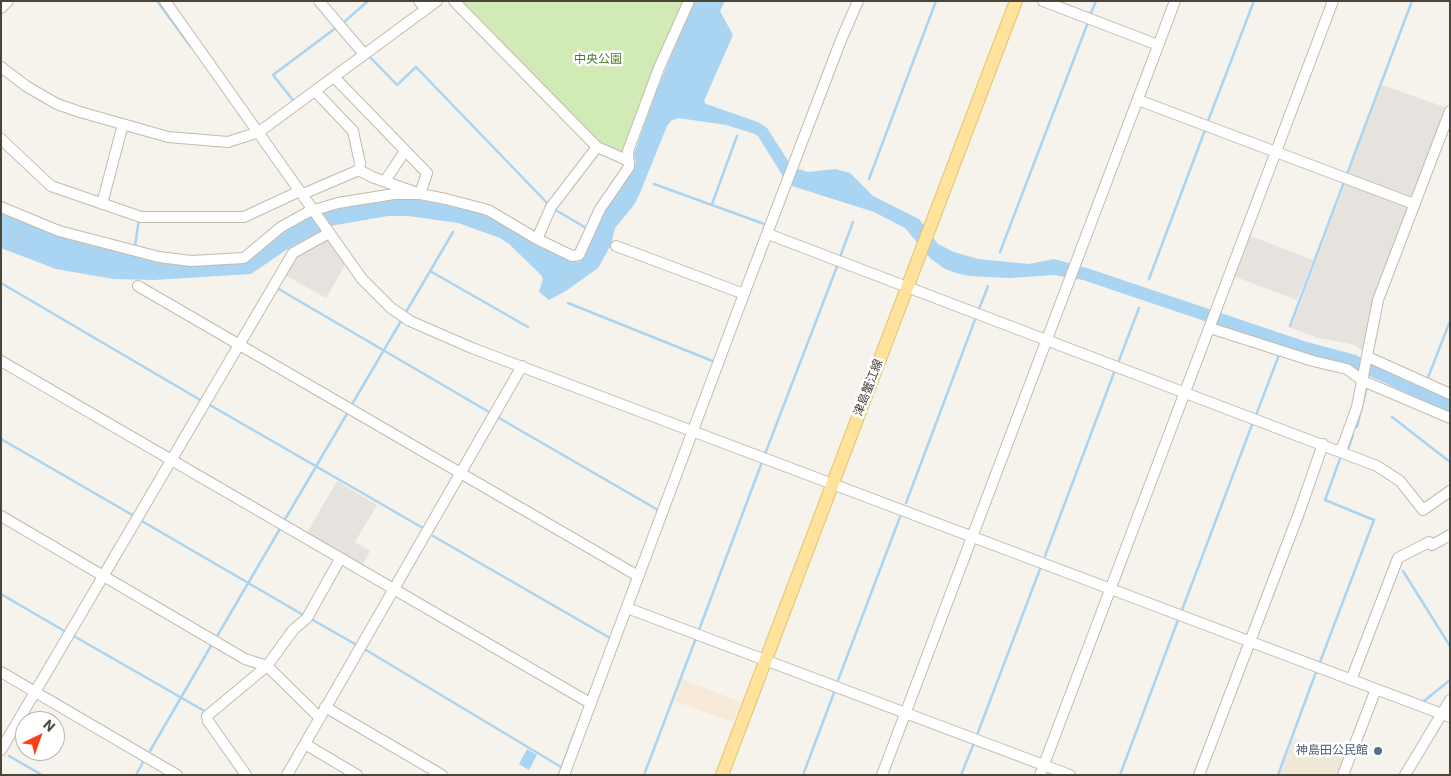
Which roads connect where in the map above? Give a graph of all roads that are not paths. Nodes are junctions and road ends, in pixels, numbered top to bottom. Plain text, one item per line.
1 (8, 1) edge
2 (319, 1) edge
3 (437, 1) edge
4 (454, 1) edge
5 (688, 1) edge
6 (858, 1) edge
7 (1016, 1) edge
8 (1042, 1) edge
9 (1175, 1) edge
10 (1333, 1) edge
11 (168, 2) edge
12 (422, 5) edge
13 (1, 8) edge
14 (1158, 45) junction
15 (364, 54) junction
16 (1, 67) edge
17 (334, 77) junction
18 (315, 91) junction
19 (1138, 100) junction
20 (1450, 111) edge
21 (123, 124) junction
22 (259, 132) junction
23 (1, 139) edge
24 (597, 147) junction
25 (404, 151) junction
26 (1276, 152) junction
27 (629, 161) junction
28 (359, 170) junction
29 (385, 181) junction
30 (301, 192) junction
31 (420, 194) junction
32 (102, 204) junction
33 (1414, 204) junction
34 (1, 207) edge
35 (314, 211) junction
36 (328, 232) junction
37 (768, 234) junction
38 (537, 239) junction
39 (616, 246) dead end
40 (138, 286) dead end
41 (908, 287) junction
42 (744, 294) junction
43 (1210, 326) junction
44 (1048, 339) junction
45 (239, 344) junction
46 (1368, 358) junction
47 (1, 361) edge
48 (522, 366) junction
49 (1363, 379) junction
50 (1186, 392) junction
51 (1450, 394) edge
52 (1450, 418) edge
53 (694, 431) junction
54 (1323, 444) junction
55 (1341, 451) junction
56 (171, 460) junction
57 (462, 474) junction
58 (833, 484) junction
59 (1450, 490) edge
60 (1, 516) edge
61 (1450, 536) edge
62 (972, 537) junction
63 (340, 559) junction
64 (636, 575) junction
65 (104, 576) junction
66 (394, 589) junction
67 (1111, 590) junction
68 (627, 608) junction
69 (1249, 641) junction
70 (766, 660) junction
71 (267, 666) junction
72 (1, 672) edge
73 (1351, 680) junction
74 (1376, 689) junction
75 (35, 692) junction
76 (1450, 700) edge
77 (587, 702) junction
78 (325, 707) junction
79 (905, 713) junction
80 (1445, 715) edge
81 (320, 718) junction
82 (305, 744) junction
83 (1, 750) edge
84 (1042, 770) edge
85 (436, 773) edge
86 (177, 775) edge
87 (246, 775) edge
88 (287, 775) edge
89 (357, 775) edge
90 (564, 775) edge
91 (722, 775) edge
92 (882, 775) edge
93 (1070, 775) edge
94 (1199, 775) edge
95 (1343, 775) edge
96 (1405, 775) edge

1 - 13 street
2 - 15 street
3 - 12 street
4 - 24 street
5 - 27 street
6 - 37 street
7 - 41 main road, 津島蟹江線
8 - 14 street
9 - 14 street
10 - 26 street
11 - 22 street
12 - 15 street
14 - 19 street
15 - 17 street
16 - 21 street
17 - 18 street
17 - 25 street
18 - 22 street
18 - 28 street
19 - 26 street
19 - 44 street
20 - 33 street
21 - 22 street
21 - 32 street
22 - 30 street
23 - 32 street
24 - 27 street
24 - 38 street
25 - 29 street
25 - 31 street
26 - 33 street
26 - 43 street
27 - 38 street
28 - 29 street
28 - 30 street
29 - 31 street
30 - 32 street
30 - 35 street
31 - 35 street
31 - 38 street
33 - 46 street
34 - 35 street
35 - 36 street
36 - 45 street
36 - 48 street
37 - 41 street
37 - 42 street
39 - 42 street
40 - 45 street
41 - 44 street
41 - 58 main road, 津島蟹江線
42 - 53 street
43 - 49 street
43 - 50 street
44 - 50 street
44 - 62 street
45 - 56 street
45 - 57 street
46 - 49 street
46 - 51 street
47 - 56 street
48 - 53 street
48 - 57 street
49 - 52 street
49 - 55 street
50 - 54 street
50 - 67 street
53 - 58 street
53 - 64 street
54 - 55 street
54 - 69 street
55 - 59 street
56 - 63 street
56 - 65 street
57 - 64 street
57 - 66 street
58 - 62 street
58 - 70 main road, 津島蟹江線
60 - 65 street
61 - 73 street
62 - 67 street
62 - 79 street
63 - 66 street
63 - 71 street
64 - 68 street
65 - 71 street
65 - 75 street
66 - 77 street
66 - 78 street
67 - 69 street
67 - 84 street
68 - 70 street
68 - 77 street
69 - 73 street
69 - 94 street
70 - 79 street
70 - 91 main road, 津島蟹江線
71 - 81 street
71 - 87 street
72 - 75 street
73 - 74 street
74 - 80 street
74 - 95 street
75 - 83 street
75 - 86 street
76 - 80 street
77 - 90 street
78 - 81 street
78 - 85 street
79 - 84 street
79 - 92 street
80 - 96 street
81 - 82 street
82 - 88 street
82 - 89 street
84 - 93 street

